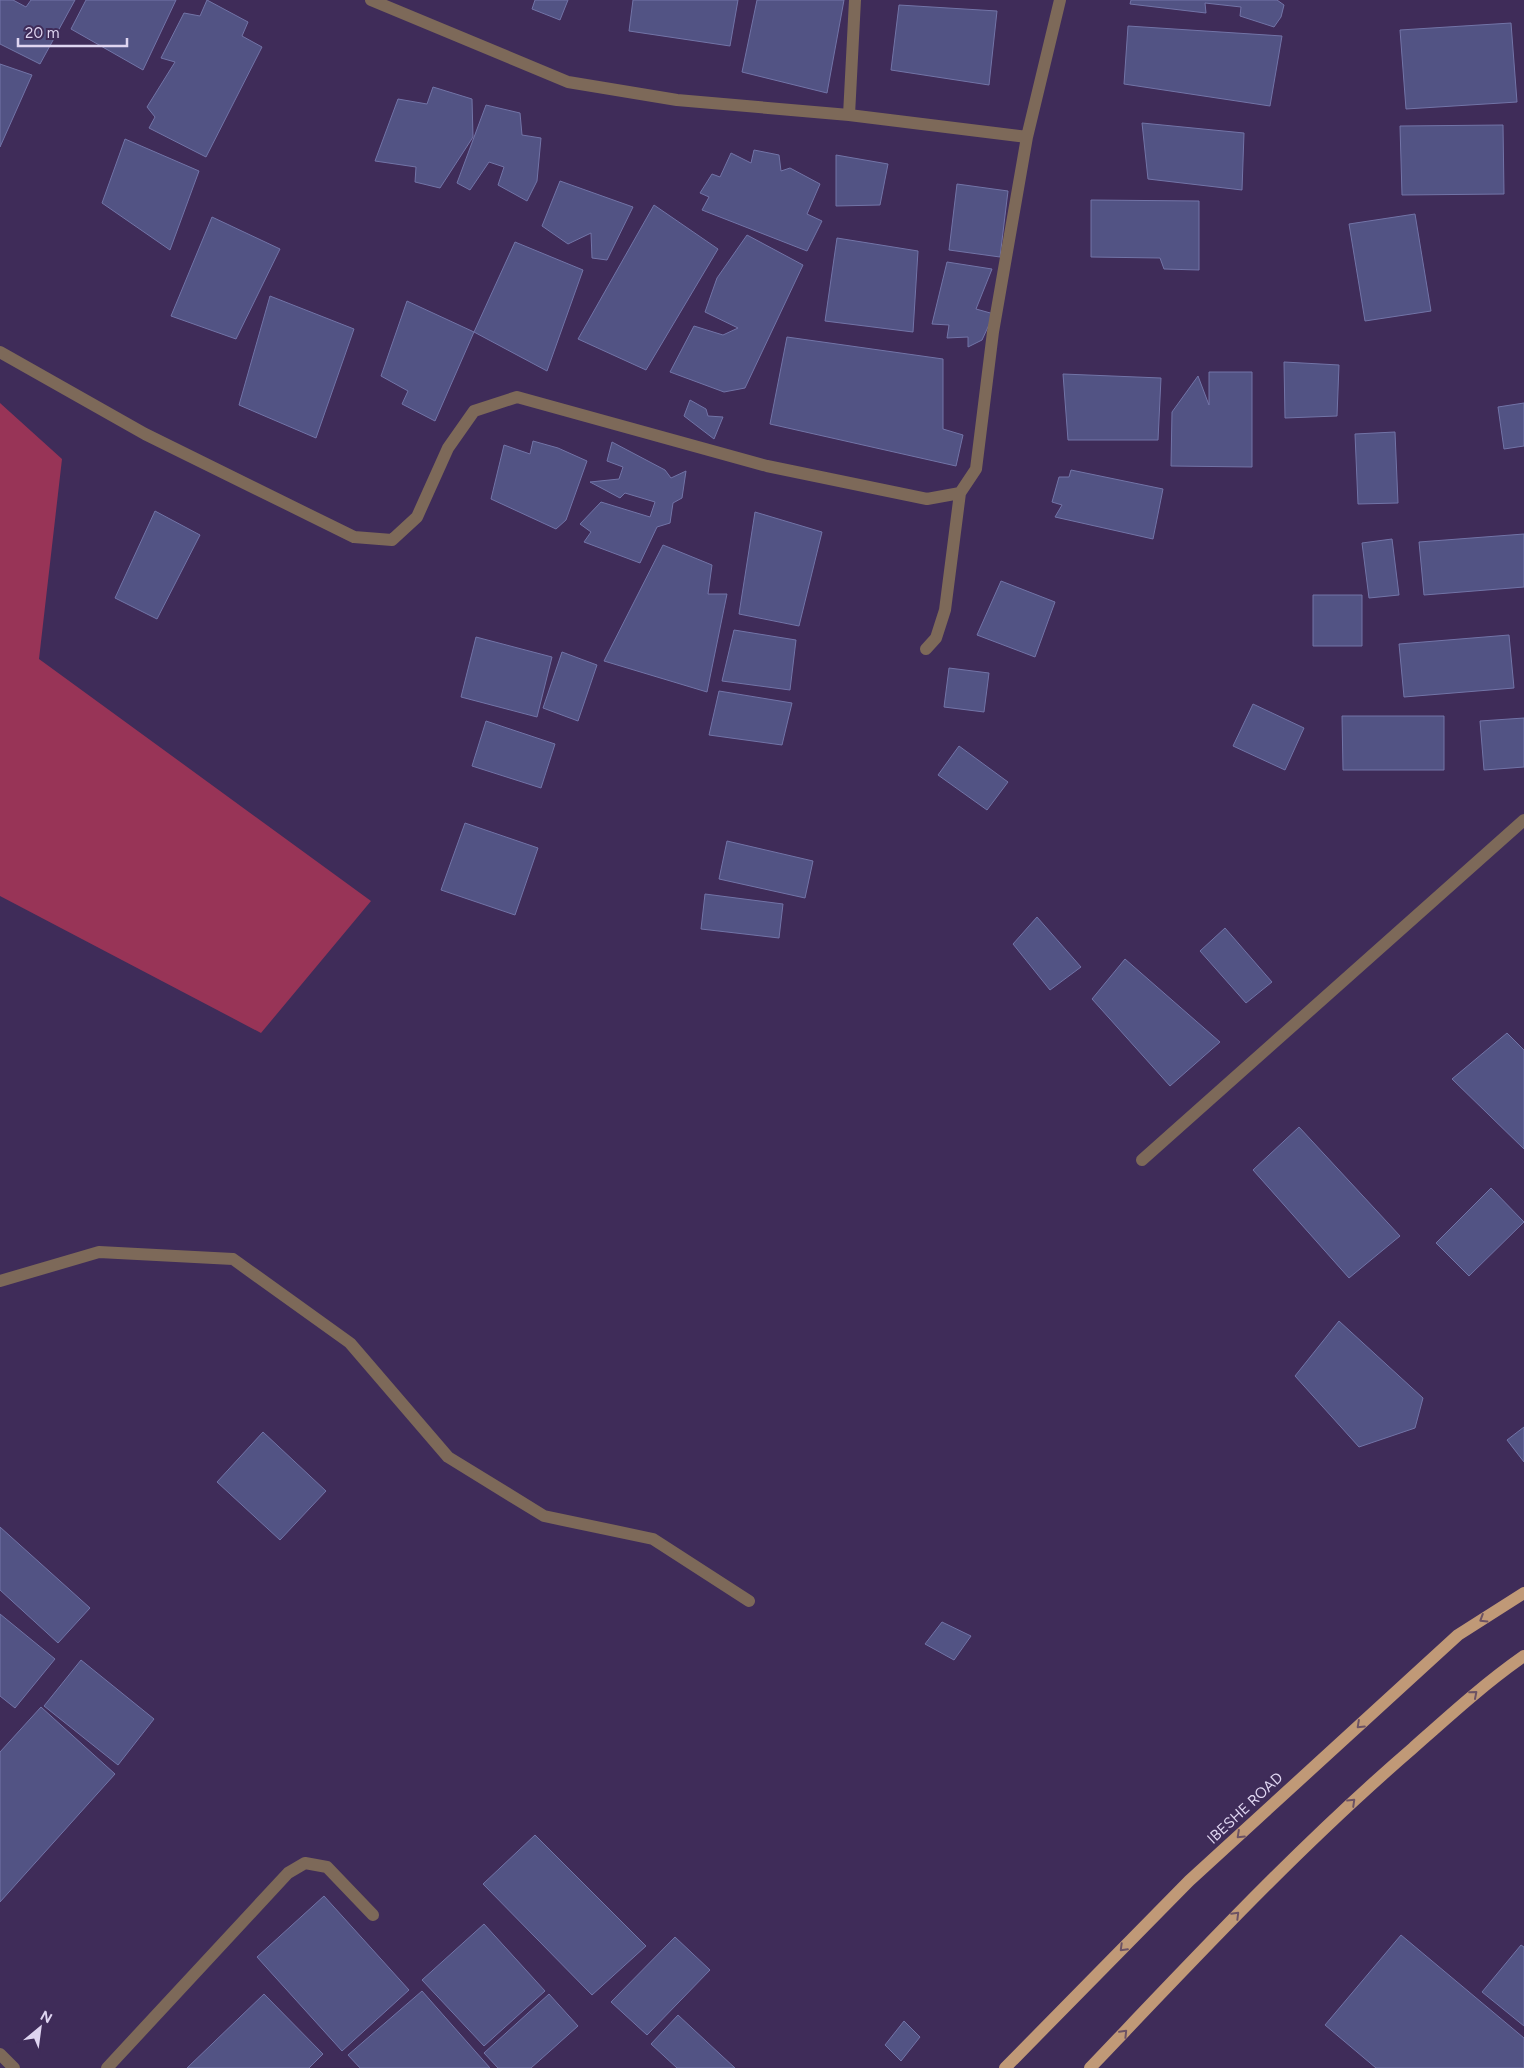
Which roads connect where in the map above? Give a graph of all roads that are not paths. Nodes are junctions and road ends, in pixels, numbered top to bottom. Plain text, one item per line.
1 (371, 0) edge
2 (855, 0) edge
3 (1060, 0) edge
4 (848, 115) junction
5 (1028, 137) junction
6 (0, 352) edge
7 (960, 492) junction
8 (926, 650) dead end
9 (1524, 820) edge
10 (1142, 1160) dead end
11 (0, 1281) edge
12 (1524, 1593) edge
13 (749, 1601) dead end
14 (1524, 1656) edge
15 (373, 1915) dead end
16 (0, 2054) edge
17 (14, 2068) edge
18 (106, 2068) edge
19 (1004, 2068) edge
20 (1090, 2068) edge

1 - 4 street
2 - 4 street
3 - 5 street
4 - 5 street
5 - 7 street
6 - 7 street
7 - 8 street
9 - 10 street
11 - 13 street
12 -> 19 main road, IBESHE ROAD
20 -> 14 main road
15 - 18 street
16 - 17 street

